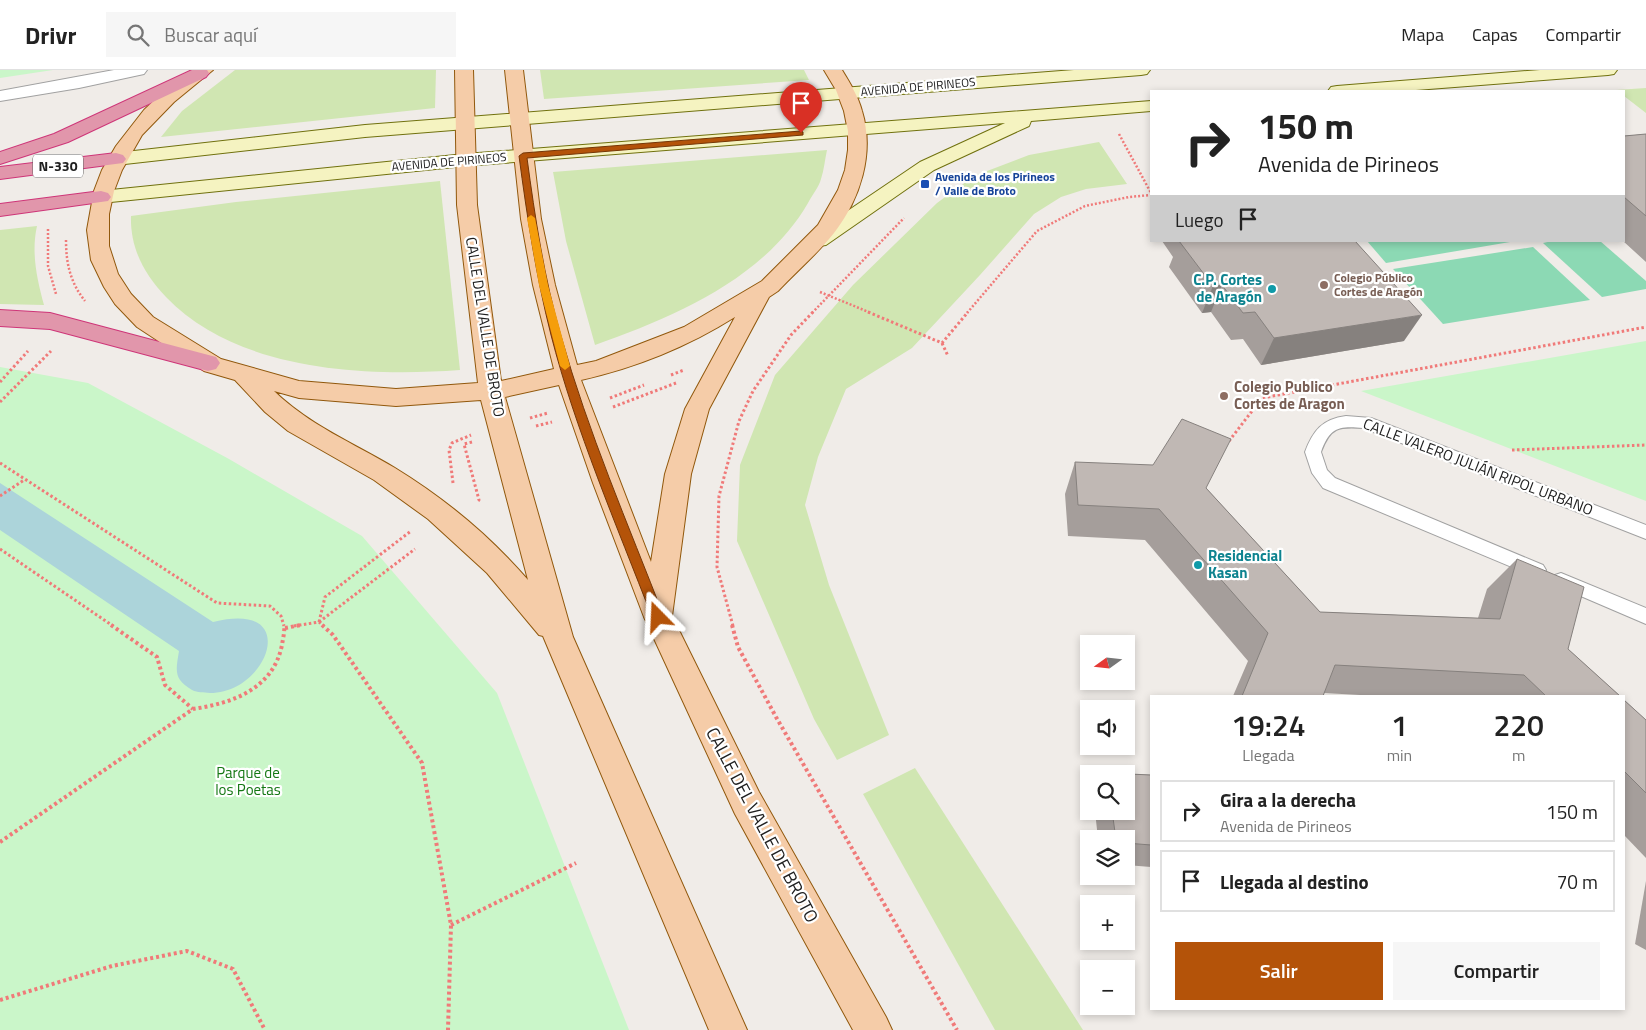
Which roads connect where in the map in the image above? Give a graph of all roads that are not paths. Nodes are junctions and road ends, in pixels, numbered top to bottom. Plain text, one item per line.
1 (138, 70) edge
2 (464, 70) edge
3 (514, 70) edge
4 (833, 70) edge
5 (997, 70) edge
6 (1141, 70) edge
7 (1608, 70) edge
8 (202, 71) edge
9 (1048, 76) junction
10 (1350, 90) edge
11 (848, 93) junction
12 (0, 96) edge
13 (1150, 106) edge
14 (1039, 115) junction
15 (519, 119) junction
16 (465, 123) junction
17 (858, 129) junction
18 (523, 156) junction
19 (0, 158) edge
20 (116, 159) junction
21 (465, 160) junction
22 (0, 173) edge
23 (101, 197) junction
24 (0, 210) edge
25 (819, 240) junction
26 (760, 293) junction
27 (0, 318) edge
28 (208, 362) junction
29 (245, 377) junction
30 (568, 377) junction
31 (491, 392) junction
32 (1646, 532) edge
33 (1646, 616) edge
34 (658, 617) junction
35 (558, 637) junction
36 (728, 1030) edge
37 (873, 1030) edge

1 - 12 street
2 - 16 main road, CALLE DEL VALLE DE BROTO
3 - 15 main road, CALLE DEL VALLE DE BROTO
4 - 11 main road, AVENIDA DE PIRINEOS
5 - 9 main road, AVENIDA DE PIRINEOS
6 - 9 main road, AVENIDA DE PIRINEOS
7 - 10 main road
8 - 19 highway
8 - 20 main road, AVENIDA DE PIRINEOS
9 - 11 main road, AVENIDA DE PIRINEOS
11 - 15 main road, AVENIDA DE PIRINEOS
11 - 17 main road, AVENIDA DE PIRINEOS
13 - 14 main road, AVENIDA DE PIRINEOS
14 - 17 main road, AVENIDA DE PIRINEOS
14 - 25 main road, AVENIDA DE PIRINEOS
15 - 16 main road, AVENIDA DE PIRINEOS
15 - 18 main road, CALLE DEL VALLE DE BROTO
16 - 20 main road, AVENIDA DE PIRINEOS
16 - 21 main road, CALLE DEL VALLE DE BROTO
17 - 18 main road, AVENIDA DE PIRINEOS
17 - 25 main road, AVENIDA DE PIRINEOS
18 - 21 main road, AVENIDA DE PIRINEOS
18 - 30 main road, CALLE DEL VALLE DE BROTO
20 - 22 highway, N-330
20 - 23 main road, AVENIDA DE PIRINEOS
21 - 23 main road, AVENIDA DE PIRINEOS
21 - 31 main road, CALLE DEL VALLE DE BROTO
23 - 24 highway, N-330
23 - 28 main road, AVENIDA DE PIRINEOS
25 - 26 main road, AVENIDA DE PIRINEOS
26 - 30 main road, AVENIDA DE PIRINEOS
26 - 34 main road
27 - 28 highway
28 - 29 main road, AVENIDA DE PIRINEOS
29 - 31 main road, AVENIDA DE PIRINEOS
29 - 35 main road, CALLE DEL VALLE DE BROTO
30 - 31 main road, AVENIDA DE PIRINEOS
30 - 34 main road, CALLE DEL VALLE DE BROTO
31 - 35 main road, CALLE DEL VALLE DE BROTO
32 - 33 lane, CALLE VALERO JULIÁN RIPOL URBANO
34 - 37 main road, CALLE DEL VALLE DE BROTO
35 - 36 main road, CALLE DEL VALLE DE BROTO

